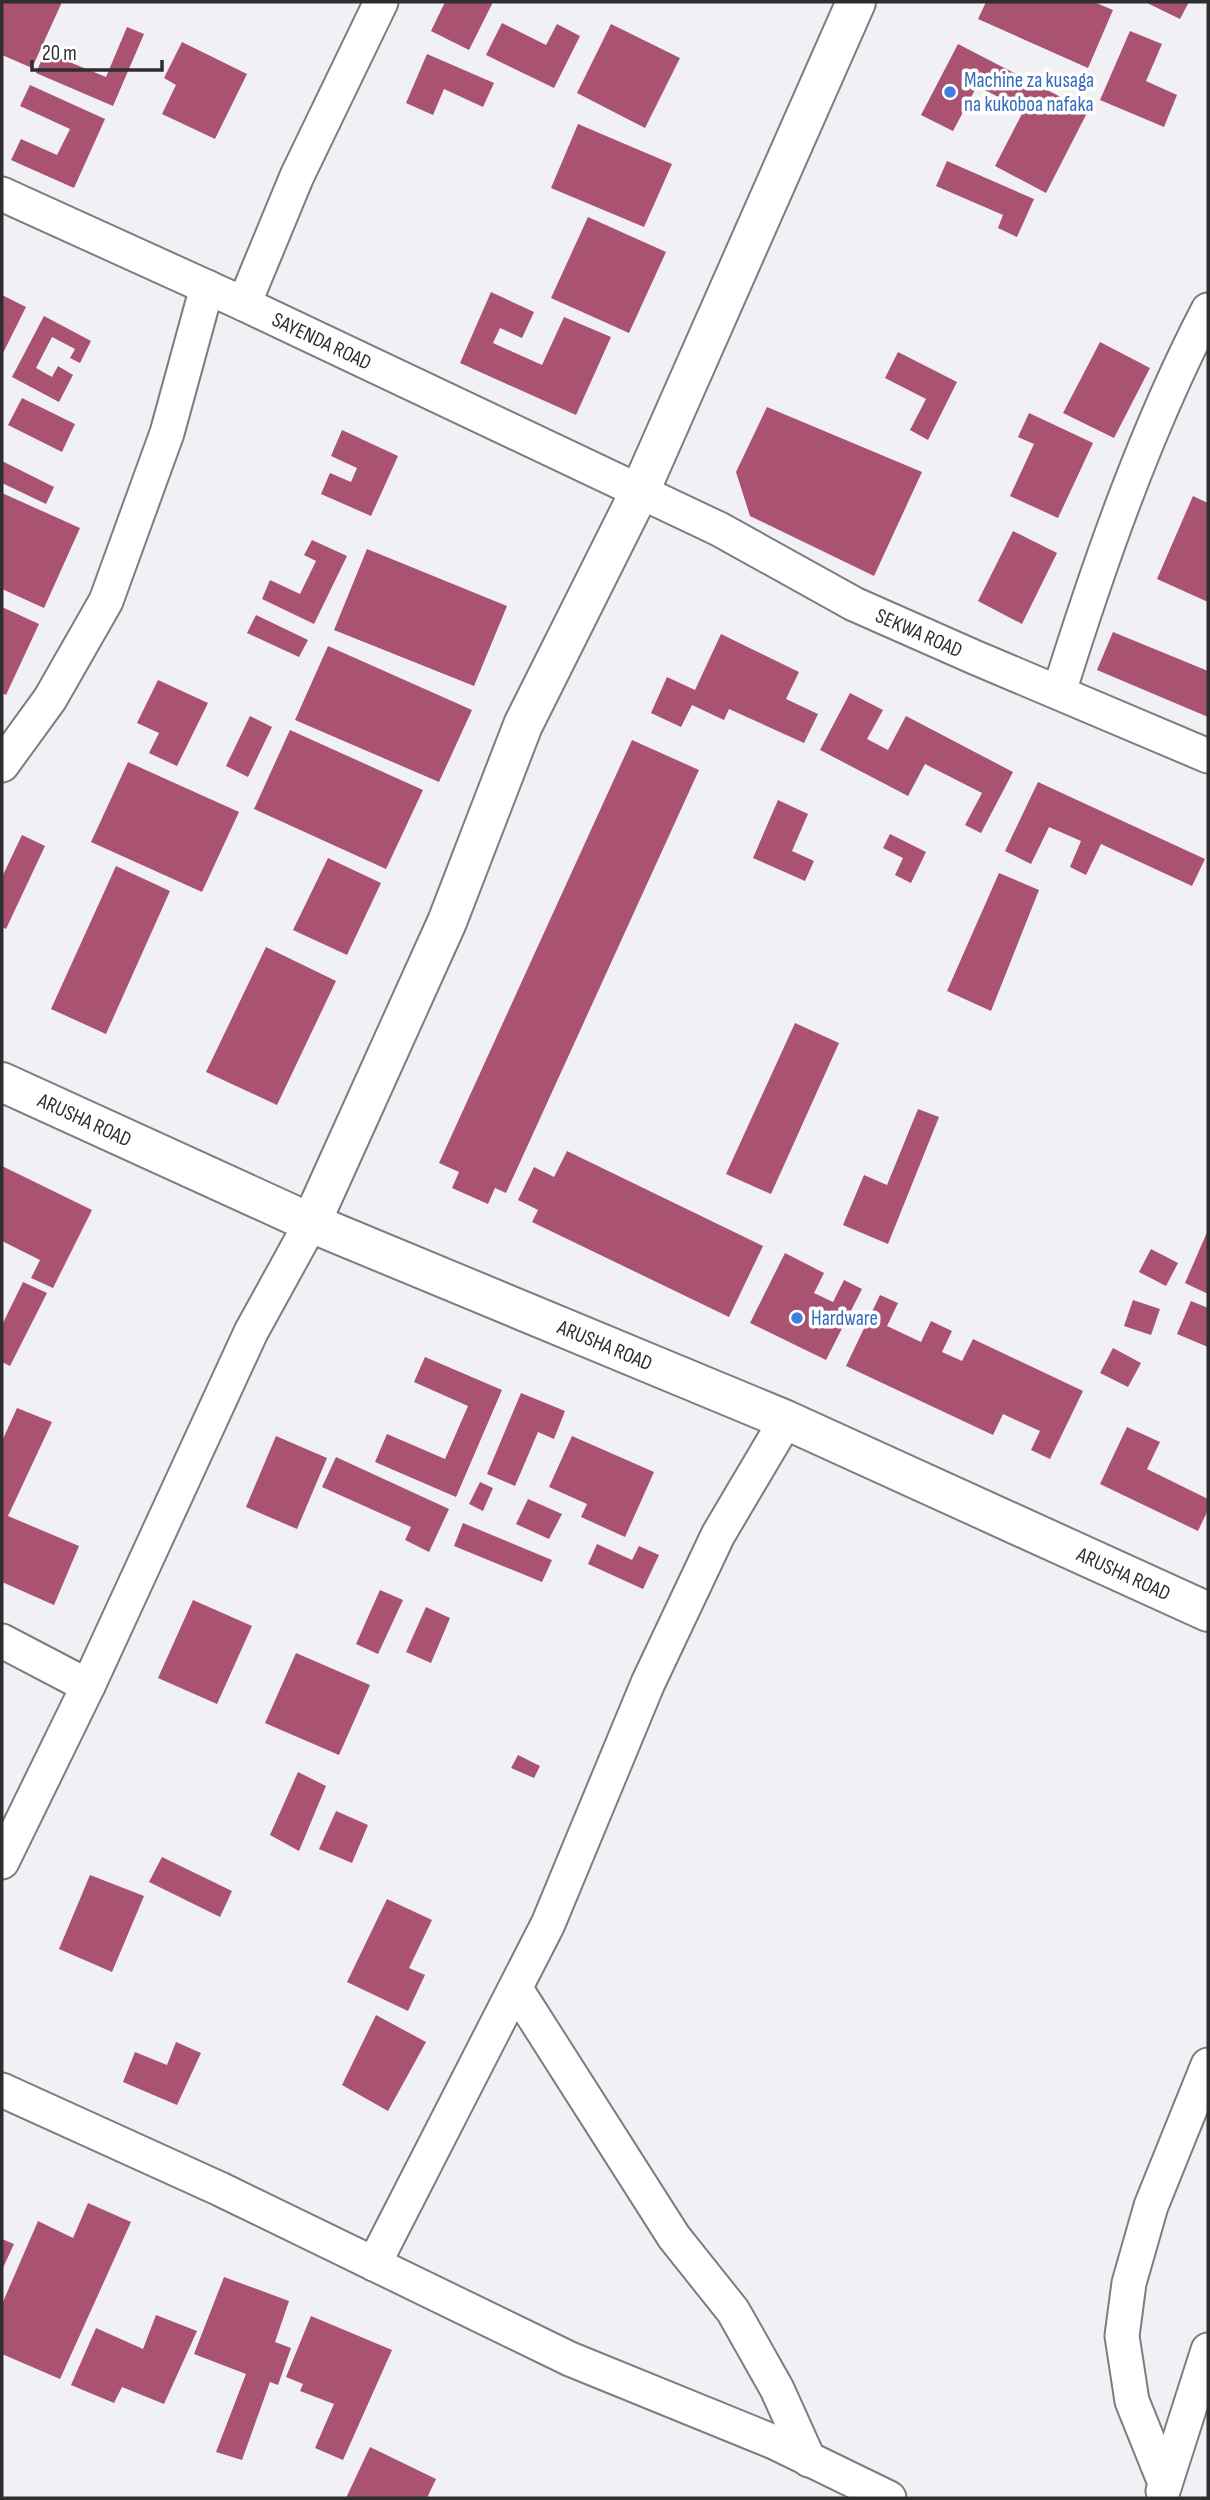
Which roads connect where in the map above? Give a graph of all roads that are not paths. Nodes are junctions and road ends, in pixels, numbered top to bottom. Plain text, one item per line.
1 (381, 2) edge
2 (856, 2) edge
3 (2, 194) edge
4 (207, 287) junction
5 (244, 304) junction
6 (1208, 310) edge
7 (640, 491) junction
8 (1059, 692) junction
9 (1208, 756) edge
10 (2, 765) edge
11 (2, 1082) edge
12 (311, 1223) junction
13 (786, 1420) junction
14 (1208, 1612) edge
15 (2, 1641) edge
16 (88, 1686) junction
17 (2, 1863) edge
18 (516, 1989) junction
19 (1208, 2065) edge
20 (2, 2090) edge
21 (374, 2264) junction
22 (1208, 2350) edge
23 (809, 2460) junction
24 (1163, 2491) edge
25 (889, 2498) edge

1 - 5 street
2 - 7 street
3 - 4 street, SAYENDA ROAD
4 - 5 street, SAYENDA ROAD
4 - 10 street
5 - 7 street, SAYENDA ROAD
6 - 8 street
7 - 8 street, SEKWA ROAD
7 - 12 street
8 - 9 street, SEKWA ROAD
11 - 12 street, ARUSHA ROAD
12 - 13 street, ARUSHA ROAD
12 - 16 street
13 - 14 street, ARUSHA ROAD
13 - 18 street
15 - 16 street
16 - 17 street
18 - 21 street
18 - 23 street
19 - 24 street
20 - 21 street
21 - 23 street
22 - 24 street
23 - 25 street

